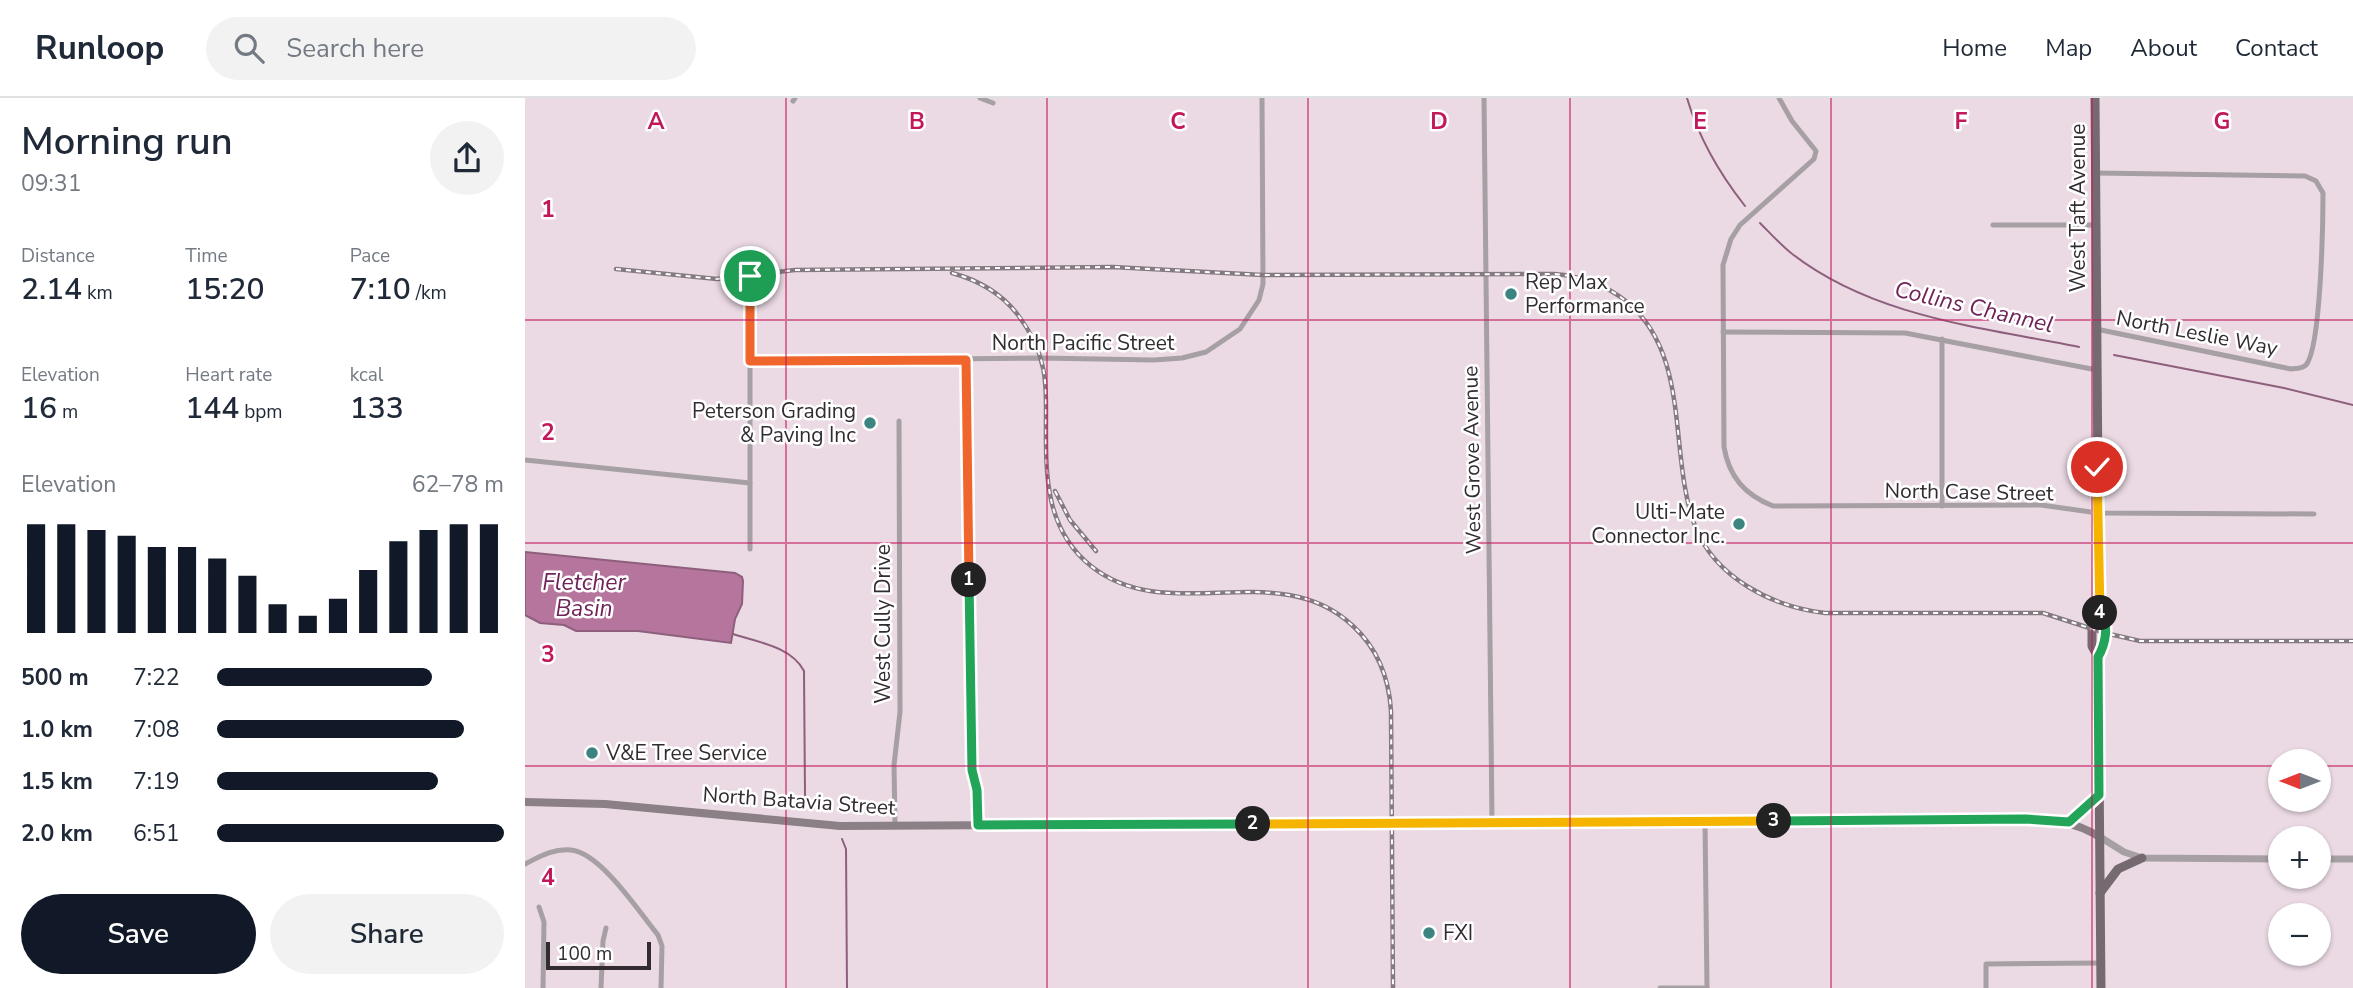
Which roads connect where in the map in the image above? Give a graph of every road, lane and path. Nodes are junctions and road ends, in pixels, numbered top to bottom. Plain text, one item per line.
1 (980, 98) edge
2 (1262, 98) edge
3 (1484, 98) edge
4 (1779, 98) edge
5 (2095, 98) edge
6 (993, 103) dead end
7 (2095, 173) junction
8 (1993, 225) dead end
9 (2095, 225) junction
10 (750, 253) dead end
11 (2096, 329) junction
12 (1723, 332) junction
13 (1942, 339) junction
14 (966, 360) junction
15 (750, 361) junction
16 (2097, 370) junction
17 (898, 421) dead end
18 (525, 460) edge
19 (750, 484) junction
20 (1942, 506) junction
21 (2098, 513) junction
22 (2314, 514) dead end
23 (750, 549) dead end
24 (2099, 795) junction
25 (525, 802) edge
26 (1705, 821) junction
27 (1492, 822) junction
28 (2069, 822) junction
29 (895, 825) junction
30 (978, 825) junction
31 (2100, 836) junction
32 (2142, 858) junction
33 (2268, 859) edge
34 (2331, 859) edge
35 (2353, 859) edge
36 (525, 864) edge
37 (2100, 892) junction
38 (539, 907) dead end
39 (606, 928) dead end
40 (2101, 964) junction
41 (543, 988) edge
42 (601, 988) edge
43 (661, 988) edge
44 (1660, 988) edge
45 (1707, 988) edge
46 (1986, 988) edge
47 (2101, 988) edge

1 - 6 street
2 - 14 street, North Pacific Street
3 - 27 street, West Grove Avenue
4 - 12 street
5 - 7 main road, West Taft Avenue
7 - 9 main road, West Taft Avenue
7 - 11 street, North Leslie Way
8 - 9 street
9 - 11 main road, West Taft Avenue
10 - 15 street
11 - 16 main road, West Taft Avenue
12 - 13 street
12 - 20 street, North Case Street
13 - 16 street
13 - 20 street
14 - 15 street, North Pacific Street
14 - 30 street
15 - 19 street
16 - 21 main road, West Taft Avenue
17 - 29 street, West Cully Drive
18 - 19 street
19 - 23 street
20 - 21 street, North Case Street
21 - 22 street, North Case Street
21 - 24 main road, West Taft Avenue
24 - 28 main road
24 - 31 main road, West Taft Avenue
25 - 29 main road, North Batavia Street
26 - 27 main road, North Batavia Street
26 - 28 main road, North Batavia Street
26 - 45 street
27 - 30 main road, North Batavia Street
28 - 31 main road, North Batavia Street
29 - 30 main road, North Batavia Street
31 - 32 street, North Batavia Street
31 - 37 main road, West Taft Avenue
32 - 33 street, North Batavia Street
32 - 37 main road
34 - 35 street
36 - 43 street
37 - 40 main road, West Taft Avenue
38 - 41 street
39 - 42 street
40 - 46 street
40 - 47 main road, West Taft Avenue
44 - 45 street

